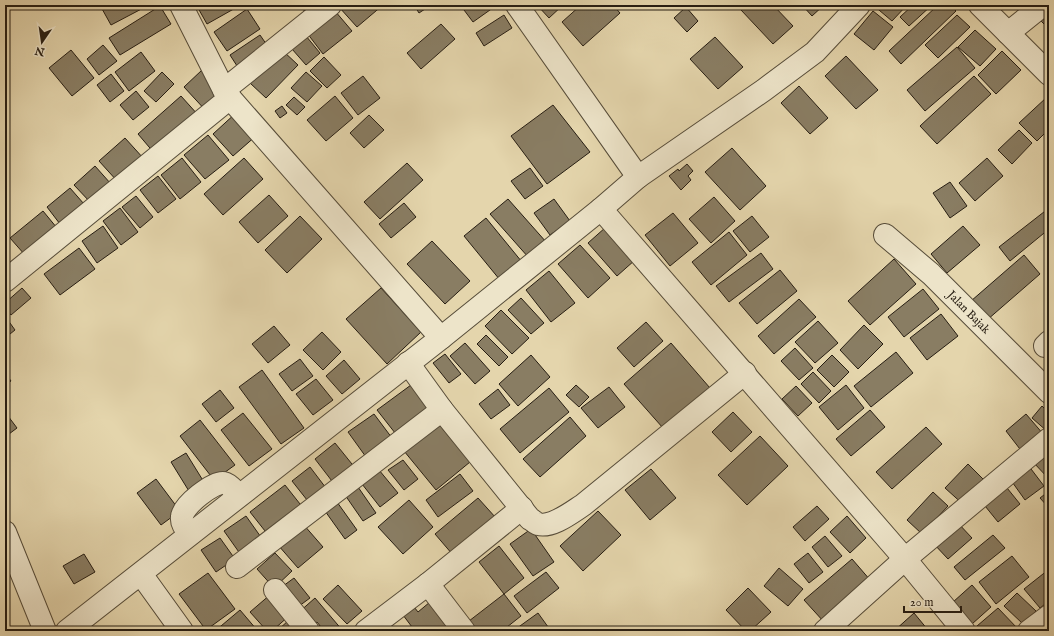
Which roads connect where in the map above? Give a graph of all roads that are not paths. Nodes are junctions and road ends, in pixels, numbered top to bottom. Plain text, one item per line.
1 (181, 5) edge
2 (330, 5) edge
3 (517, 5) edge
4 (859, 5) edge
5 (980, 5) edge
6 (1043, 5) edge
7 (1008, 34) junction
8 (1049, 74) edge
9 (227, 94) junction
10 (638, 177) junction
11 (601, 209) junction
12 (885, 235) dead end
13 (5, 281) edge
14 (441, 338) junction
15 (408, 362) junction
16 (744, 374) junction
17 (1049, 392) edge
18 (442, 410) junction
19 (1049, 439) edge
20 (522, 508) junction
21 (5, 532) edge
22 (905, 559) junction
23 (237, 567) dead end
24 (141, 574) junction
25 (428, 584) junction
26 (275, 590) dead end
27 (1049, 616) edge
28 (45, 631) edge
29 (67, 631) edge
30 (182, 631) edge
31 (308, 631) edge
32 (366, 631) edge
33 (464, 631) edge
34 (825, 631) edge
35 (964, 631) edge
36 (1029, 631) edge

1 - 9 street
2 - 9 street
3 - 10 street
4 - 10 street
5 - 7 street
6 - 7 street
7 - 8 street
9 - 13 street
9 - 14 street
10 - 11 street
11 - 14 street
11 - 16 street
12 - 17 street, Jalan Bajak
14 - 15 street
15 - 18 street
15 - 24 street
16 - 20 street
16 - 22 street
18 - 20 street
18 - 23 street
19 - 22 street
20 - 25 street
21 - 28 street
22 - 34 street
22 - 35 street
24 - 29 street
24 - 30 street
25 - 32 street
25 - 33 street
26 - 31 street
27 - 36 street

